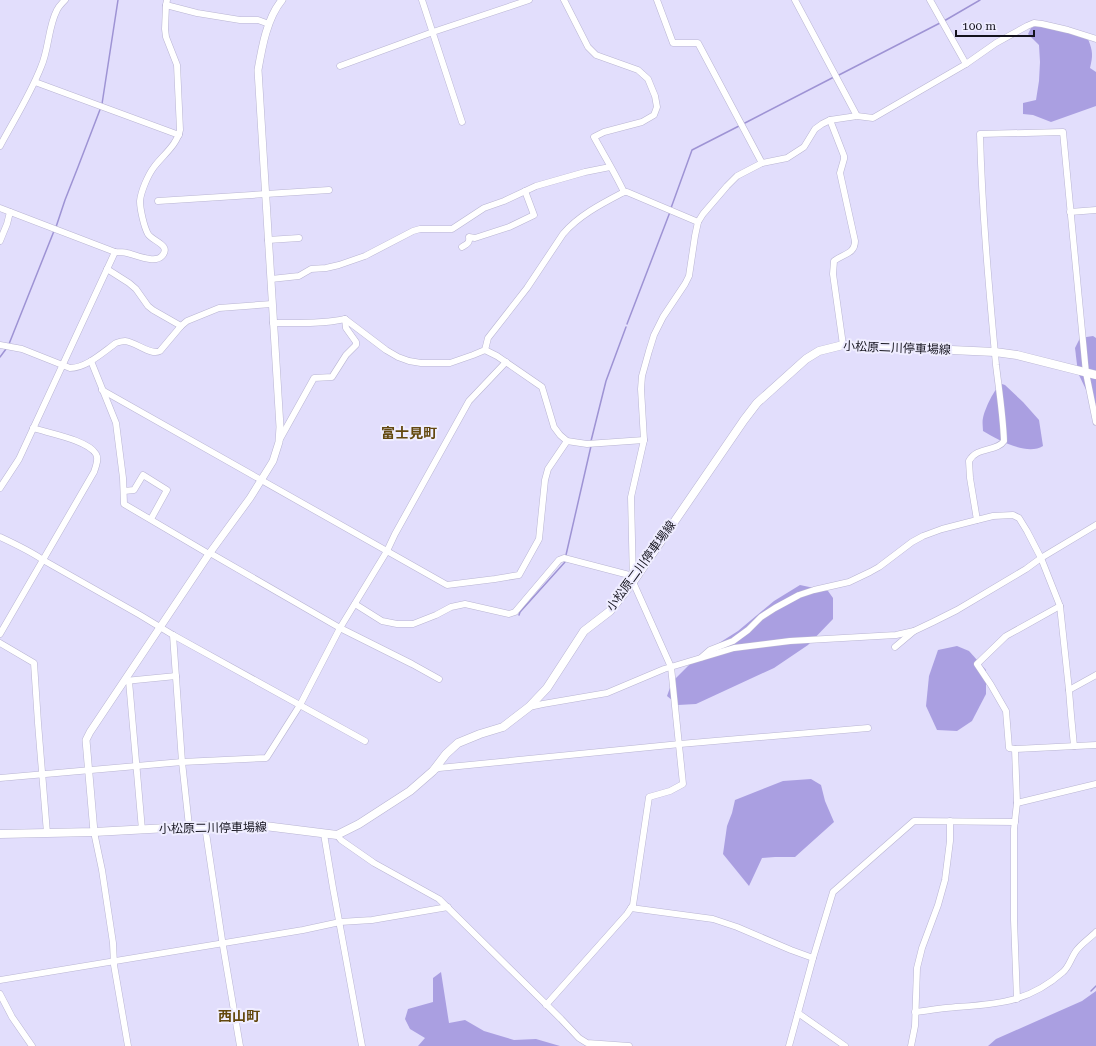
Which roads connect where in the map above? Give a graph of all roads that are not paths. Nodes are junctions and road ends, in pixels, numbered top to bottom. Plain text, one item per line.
1 (65, 0) edge
2 (282, 0) edge
3 (422, 0) edge
4 (529, 0) edge
5 (564, 0) edge
6 (657, 0) edge
7 (795, 0) edge
8 (930, 0) edge
9 (166, 2) edge
10 (269, 24) junction
11 (433, 32) junction
12 (1096, 39) edge
13 (966, 64) junction
14 (340, 66) dead end
15 (35, 82) junction
16 (857, 116) junction
17 (830, 120) junction
18 (462, 122) dead end
19 (179, 135) junction
20 (0, 146) edge
21 (762, 163) junction
22 (610, 167) junction
23 (329, 190) dead end
24 (525, 191) junction
25 (624, 192) junction
26 (266, 194) junction
27 (158, 201) dead end
28 (0, 208) edge
29 (1096, 210) edge
30 (10, 212) junction
31 (1070, 212) junction
32 (698, 222) junction
33 (299, 238) dead end
34 (268, 240) junction
35 (0, 241) edge
36 (462, 247) dead end
37 (114, 252) junction
38 (107, 269) junction
39 (271, 279) junction
40 (272, 304) junction
41 (345, 319) junction
42 (273, 323) junction
43 (180, 326) junction
44 (843, 345) junction
45 (6, 346) edge
46 (485, 350) junction
47 (995, 352) junction
48 (91, 360) junction
49 (506, 362) junction
50 (62, 366) junction
51 (1086, 373) junction
52 (1096, 375) edge
53 (102, 390) junction
54 (1096, 422) edge
55 (33, 428) junction
56 (644, 440) junction
57 (567, 441) junction
58 (279, 442) junction
59 (261, 480) junction
60 (0, 488) edge
61 (124, 491) junction
62 (150, 519) junction
63 (977, 520) junction
64 (1096, 525) edge
65 (0, 537) edge
66 (387, 551) junction
67 (210, 554) junction
68 (1041, 558) junction
69 (43, 560) junction
70 (633, 579) junction
71 (355, 604) junction
72 (1060, 606) junction
73 (161, 627) junction
74 (340, 628) junction
75 (914, 631) junction
76 (0, 634) edge
77 (173, 635) junction
78 (0, 643) edge
79 (895, 647) dead end
80 (702, 658) junction
81 (671, 667) junction
82 (1096, 675) edge
83 (176, 676) junction
84 (439, 679) dead end
85 (126, 681) junction
86 (1070, 690) junction
87 (300, 705) junction
88 (528, 707) junction
89 (868, 728) dead end
90 (365, 742) dead end
91 (680, 744) junction
92 (1096, 745) edge
93 (1074, 746) junction
94 (1015, 749) junction
95 (182, 762) junction
96 (136, 766) junction
97 (89, 770) junction
98 (433, 771) junction
99 (42, 774) junction
100 (0, 778) edge
101 (1096, 778) edge
102 (1095, 784) edge
103 (1017, 803) junction
104 (950, 821) junction
105 (1015, 822) junction
106 (189, 826) junction
107 (205, 826) junction
108 (142, 830) junction
109 (47, 832) junction
110 (94, 832) junction
111 (0, 834) edge
112 (324, 834) junction
113 (336, 835) junction
114 (448, 907) junction
115 (631, 908) junction
116 (340, 922) junction
117 (1096, 932) edge
118 (223, 943) junction
119 (813, 958) junction
120 (114, 961) junction
121 (0, 980) edge
122 (0, 994) edge
123 (1017, 999) junction
124 (546, 1005) junction
125 (915, 1012) junction
126 (798, 1013) junction
127 (32, 1046) edge
128 (128, 1046) edge
129 (240, 1046) edge
130 (362, 1046) edge
131 (629, 1046) edge
132 (789, 1046) edge
133 (845, 1046) edge
134 (911, 1046) edge

1 - 15 street
2 - 10 street
3 - 11 street
4 - 11 street
5 - 22 street
6 - 21 street
7 - 16 street
8 - 13 street
9 - 10 street
9 - 19 street
10 - 26 street
11 - 14 street
11 - 18 street
12 - 13 street
13 - 16 street
15 - 19 street
15 - 20 street
16 - 17 street
17 - 21 street
17 - 44 street
19 - 37 street
21 - 32 street
22 - 24 street
22 - 25 street
23 - 26 street
24 - 36 street
24 - 39 street
25 - 32 street
25 - 46 street
26 - 27 street
26 - 34 street
28 - 30 street
29 - 31 street
30 - 35 street
30 - 37 street
31 - 47 street
31 - 51 street
32 - 56 street
33 - 34 street
34 - 39 street
37 - 38 street
38 - 43 street
38 - 50 street
39 - 40 street
40 - 42 street
40 - 43 street
41 - 42 street
41 - 46 street
41 - 58 street
42 - 58 street
43 - 48 street
44 - 47 main road, 小松原二川停車場線
44 - 70 main road, 小松原二川停車場線
45 - 50 street
46 - 49 street
47 - 51 main road, 小松原二川停車場線
47 - 63 street
48 - 50 street
48 - 53 street
49 - 57 street
49 - 66 street
50 - 55 street
51 - 52 main road, 小松原二川停車場線
51 - 54 street
53 - 59 street
53 - 61 street
55 - 60 street
55 - 69 street
56 - 57 street
56 - 70 street
57 - 66 street
58 - 59 street
59 - 66 street
59 - 67 street
61 - 62 street
61 - 62 street
62 - 67 street
63 - 68 street
63 - 80 street
64 - 68 street
65 - 69 street
66 - 71 street
67 - 73 street
67 - 74 street
68 - 72 street
68 - 75 street
69 - 73 street
69 - 76 street
70 - 71 street
70 - 81 street
70 - 88 main road, 小松原二川停車場線
71 - 74 street
72 - 86 street
72 - 94 street
73 - 77 street
73 - 85 street
74 - 84 street
74 - 87 street
75 - 79 street
75 - 80 street
77 - 83 street
77 - 87 street
78 - 99 street
80 - 81 street
81 - 88 street
81 - 91 street
82 - 86 street
83 - 85 street
83 - 95 street
85 - 96 street
85 - 97 street
86 - 93 street
87 - 90 street
87 - 95 street
88 - 98 main road, 小松原二川停車場線
89 - 91 street
91 - 98 street
91 - 115 street
92 - 93 street
93 - 94 street
94 - 103 street
95 - 96 street
95 - 106 street
96 - 97 street
96 - 108 street
97 - 99 street
97 - 110 street
98 - 113 main road, 小松原二川停車場線
99 - 100 street
99 - 109 street
101 - 102 street
102 - 103 street
103 - 105 street
104 - 105 street
104 - 119 street
104 - 125 street
105 - 123 street
106 - 107 main road, 小松原二川停車場線
106 - 108 main road, 小松原二川停車場線
107 - 112 main road, 小松原二川停車場線
107 - 118 street
108 - 110 main road, 小松原二川停車場線
109 - 110 main road, 小松原二川停車場線
109 - 111 main road, 小松原二川停車場線
110 - 120 street
112 - 113 main road, 小松原二川停車場線
112 - 116 street
113 - 114 street
114 - 116 street
114 - 124 street
115 - 119 street
115 - 124 street
116 - 118 street
116 - 130 street
117 - 123 street
118 - 120 street
118 - 129 street
119 - 126 street
120 - 121 street
120 - 128 street
122 - 127 street
123 - 125 street
124 - 131 street
125 - 134 street
126 - 132 street
126 - 133 street

